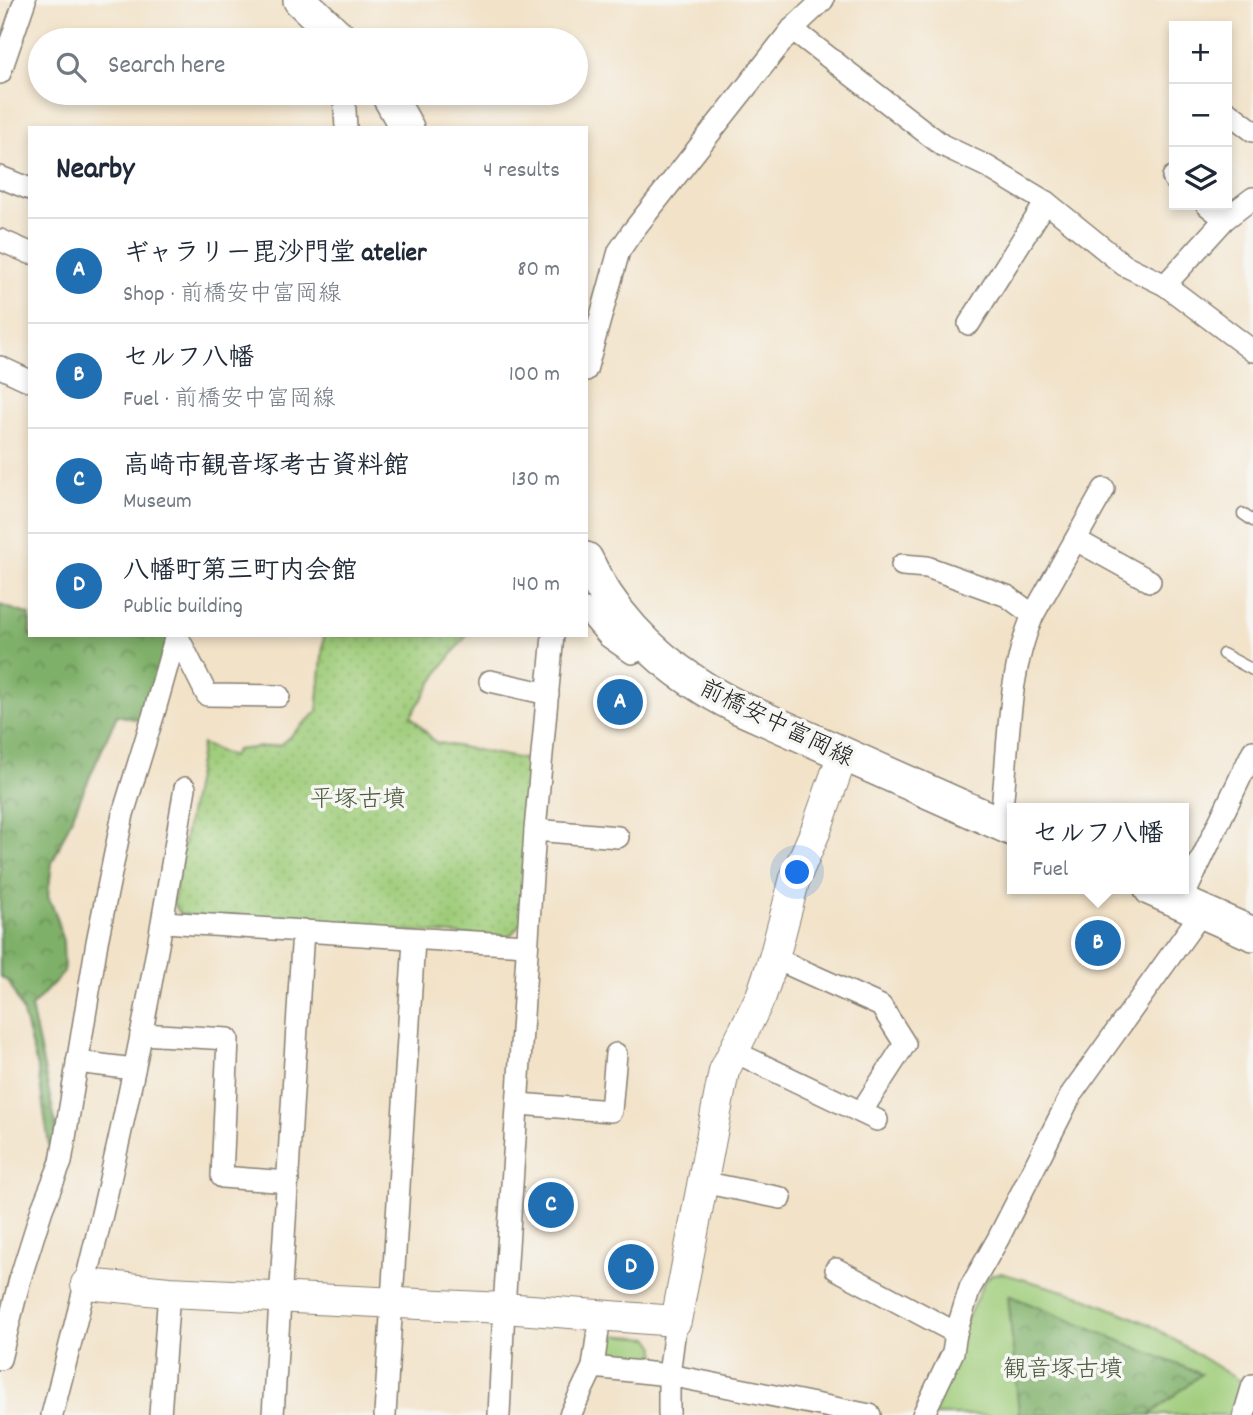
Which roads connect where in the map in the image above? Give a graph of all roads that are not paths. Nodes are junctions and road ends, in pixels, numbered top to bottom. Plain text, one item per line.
1 (25, 0) edge
2 (300, 0) edge
3 (823, 0) edge
4 (329, 28) edge
5 (792, 29) junction
6 (0, 73) edge
7 (345, 105) edge
8 (394, 105) edge
9 (1232, 115) edge
10 (346, 126) edge
11 (406, 126) edge
12 (1253, 131) edge
13 (0, 177) edge
14 (28, 188) edge
15 (1253, 198) edge
16 (1046, 202) junction
17 (1213, 210) edge
18 (1225, 219) junction
19 (0, 240) edge
20 (28, 252) edge
21 (1165, 285) junction
22 (969, 324) dead end
23 (1253, 351) edge
24 (588, 363) edge
25 (0, 367) edge
26 (28, 380) edge
27 (1104, 489) dead end
28 (1243, 514) dead end
29 (1253, 521) edge
30 (1076, 540) junction
31 (588, 563) edge
32 (902, 565) dead end
33 (1150, 581) dead end
34 (588, 612) edge
35 (1033, 615) junction
36 (175, 637) edge
37 (177, 637) edge
38 (553, 637) edge
39 (648, 646) junction
40 (1223, 654) dead end
41 (1253, 670) edge
42 (490, 681) dead end
43 (548, 694) junction
44 (279, 696) dead end
45 (1253, 751) edge
46 (844, 754) junction
47 (185, 788) dead end
48 (1006, 826) edge
49 (535, 831) junction
50 (618, 837) dead end
51 (1162, 894) edge
52 (1191, 907) junction
53 (163, 922) junction
54 (303, 930) junction
55 (1253, 934) edge
56 (414, 940) junction
57 (527, 945) junction
58 (774, 958) junction
59 (141, 1034) junction
60 (733, 1051) junction
61 (616, 1054) dead end
62 (77, 1062) junction
63 (135, 1069) junction
64 (518, 1104) junction
65 (288, 1182) junction
66 (702, 1182) junction
67 (781, 1198) dead end
68 (836, 1269) dead end
69 (86, 1284) junction
70 (169, 1292) junction
71 (279, 1298) junction
72 (392, 1303) junction
73 (504, 1308) junction
74 (600, 1316) junction
75 (676, 1321) junction
76 (956, 1333) junction
77 (0, 1359) edge
78 (593, 1367) junction
79 (669, 1375) junction
80 (1253, 1385) edge
81 (52, 1415) edge
82 (160, 1415) edge
83 (273, 1415) edge
84 (385, 1415) edge
85 (499, 1415) edge
86 (570, 1415) edge
87 (669, 1415) edge
88 (870, 1415) edge
89 (923, 1415) edge
90 (1244, 1415) edge

1 - 6 street
2 - 4 main road
3 - 5 street
5 - 16 street
5 - 24 street
7 - 10 street
8 - 11 main road
9 - 12 street
13 - 14 street
15 - 18 street
16 - 21 street
16 - 22 street
17 - 18 street
18 - 21 street
19 - 20 street
21 - 23 street
25 - 26 street
27 - 30 street
28 - 29 lane
30 - 33 street
30 - 35 street
31 - 39 main road, 前橋安中富岡線
32 - 35 street
34 - 39 street
35 - 48 street
36 - 62 street
37 - 44 street
38 - 43 street
39 - 46 main road, 前橋安中富岡線
40 - 41 lane
42 - 43 street
43 - 49 street
45 - 52 street
46 - 48 main road, 前橋安中富岡線
46 - 58 street
47 - 53 street
49 - 50 street
49 - 57 street
51 - 52 main road
52 - 55 main road
52 - 76 street
53 - 54 street
53 - 59 street
54 - 56 street
54 - 65 street
56 - 57 street
56 - 72 street
57 - 64 street
58 - 60 street
58 - 60 street
59 - 63 street
59 - 65 street
60 - 66 street
61 - 64 street
62 - 63 street
62 - 77 street
63 - 69 street
64 - 73 street
65 - 71 street
66 - 67 street
66 - 75 street
68 - 76 street
69 - 70 street
69 - 81 street
70 - 71 street
70 - 82 street
71 - 72 street
71 - 83 street
72 - 73 street
72 - 84 street
73 - 74 street
73 - 85 street
74 - 75 street
74 - 78 street
75 - 79 street
76 - 89 street
78 - 79 street
78 - 86 street
79 - 87 street
79 - 88 street
80 - 90 street

